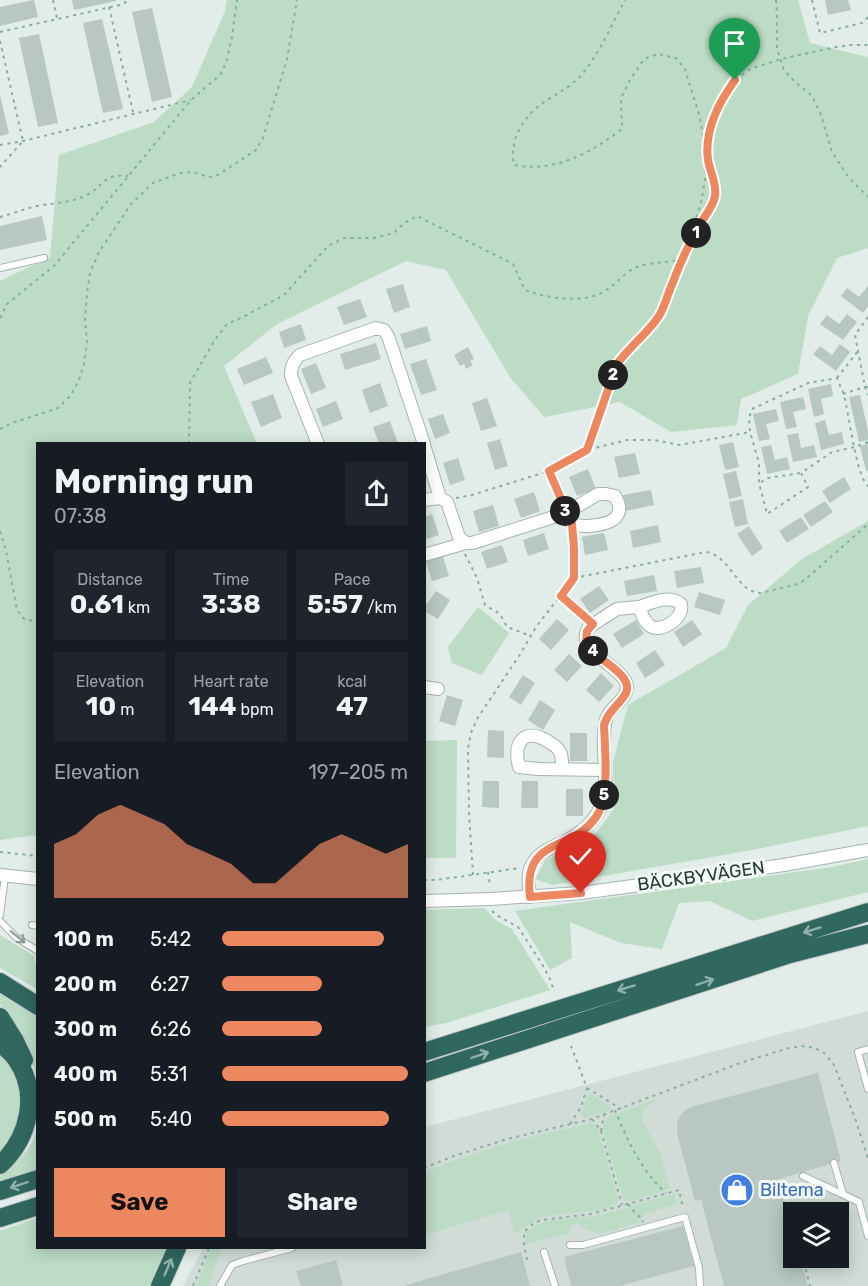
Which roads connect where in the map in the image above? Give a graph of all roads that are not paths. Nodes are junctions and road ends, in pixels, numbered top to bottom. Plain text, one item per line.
1 (44, 258) dead end
2 (0, 268) edge
3 (317, 442) edge
4 (423, 442) edge
5 (426, 450) edge
6 (444, 500) junction
7 (426, 501) edge
8 (569, 518) road end
9 (466, 543) junction
10 (426, 554) edge
11 (639, 606) dead end
12 (426, 687) edge
13 (438, 689) dead end
14 (563, 769) dead end
15 (605, 770) junction
16 (868, 850) edge
17 (3, 876) edge
18 (36, 879) edge
19 (530, 897) junction
20 (426, 901) edge
21 (868, 912) edge
22 (0, 915) edge
23 (0, 921) edge
24 (868, 934) edge
25 (36, 950) edge
26 (0, 982) edge
27 (36, 1005) edge
28 (0, 1017) edge
29 (0, 1042) edge
30 (868, 1049) edge
31 (426, 1051) edge
32 (426, 1072) edge
33 (868, 1089) edge
34 (28, 1116) junction
35 (834, 1163) dead end
36 (0, 1165) edge
37 (803, 1176) dead end
38 (36, 1180) edge
39 (0, 1191) edge
40 (843, 1194) junction
41 (36, 1207) edge
42 (0, 1218) edge
43 (868, 1236) edge
44 (570, 1245) dead end
45 (177, 1249) edge
46 (288, 1249) edge
47 (544, 1252) dead end
48 (160, 1286) edge
49 (220, 1286) edge
50 (555, 1286) edge
51 (700, 1286) edge

1 - 2 lane
3 - 4 street
5 - 6 street
6 - 7 street
6 - 9 street
8 - 9 street
9 - 10 street
11 - 15 street
12 - 13 street
14 - 15 street
15 - 19 street
16 - 19 street, BÄCKBYVÄGEN
17 - 18 street
17 - 22 lane
19 - 20 street, BÄCKBYVÄGEN
21 -> 31 highway
23 -> 25 lane
32 -> 24 highway
26 - 27 highway
28 - 34 highway
29 - 34 highway
30 - 33 lane
34 - 36 highway
35 - 40 lane
37 - 40 lane
38 -> 39 highway
40 - 43 lane
41 - 42 highway
44 - 51 lane
48 -> 45 highway
46 - 49 lane
47 - 50 lane

